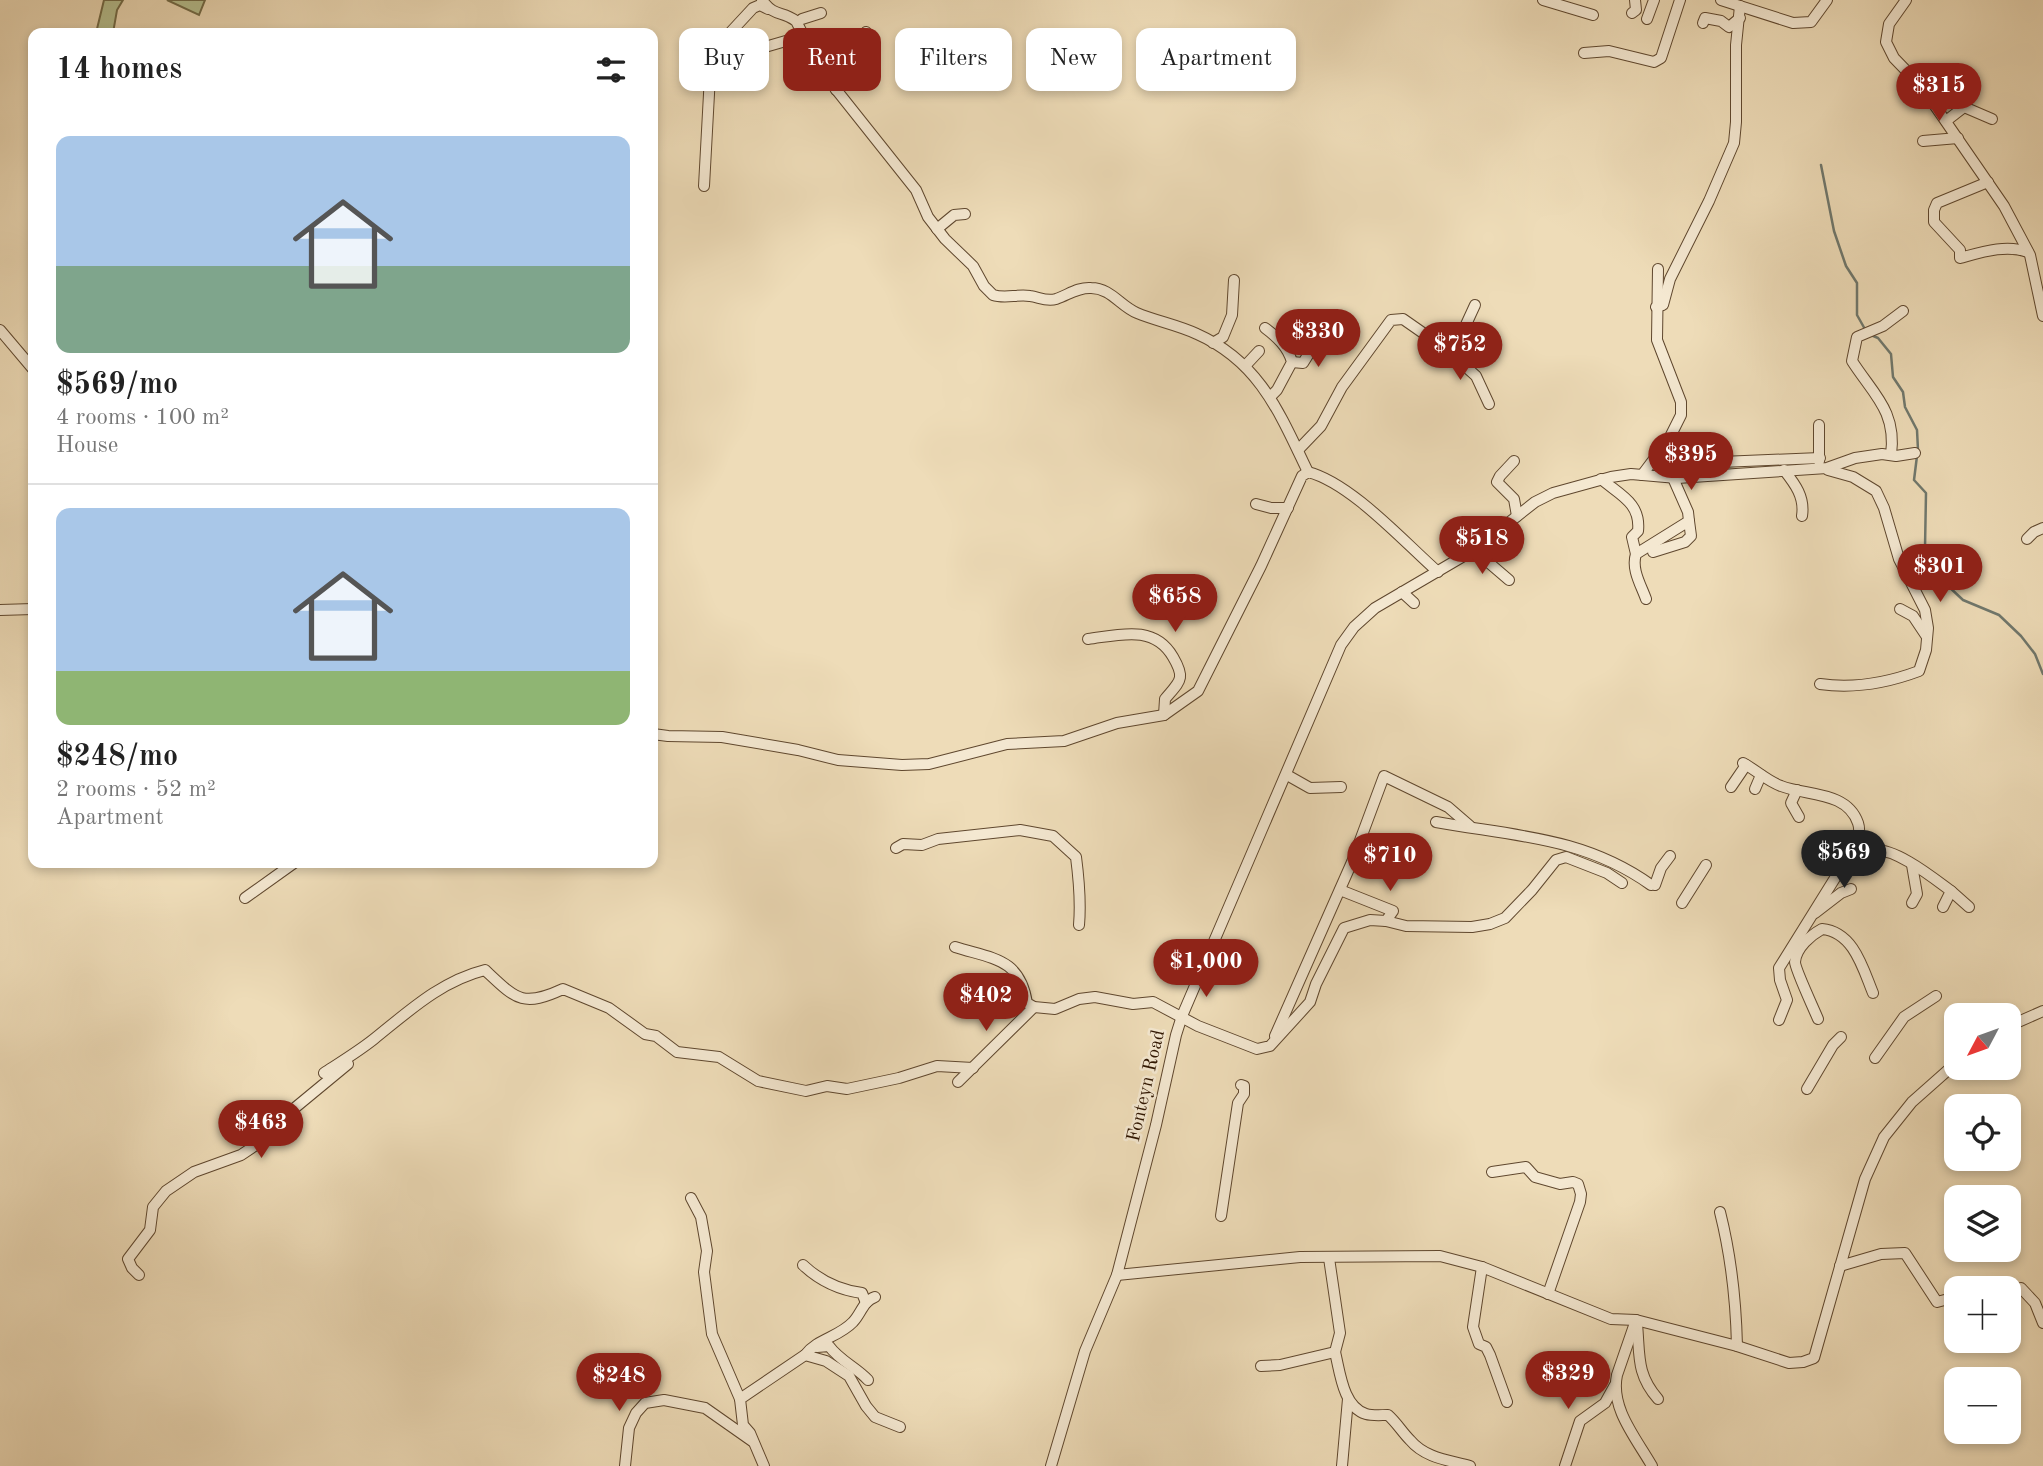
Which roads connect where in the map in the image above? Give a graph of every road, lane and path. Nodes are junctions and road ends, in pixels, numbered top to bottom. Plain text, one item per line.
1 (1543, 0) edge
2 (1635, 0) edge
3 (1654, 0) edge
4 (1680, 0) edge
5 (1721, 0) edge
6 (1827, 0) edge
7 (1906, 0) edge
8 (765, 4) edge
9 (1753, 5) edge
10 (1740, 6) junction
11 (821, 13) dead end
12 (1632, 13) dead end
13 (1593, 15) dead end
14 (1740, 18) junction
15 (1647, 19) dead end
16 (799, 20) junction
17 (1703, 23) dead end
18 (813, 27) dead end
19 (801, 28) edge
20 (1584, 53) dead end
21 (837, 91) edge
22 (1992, 119) dead end
23 (1946, 121) junction
24 (1958, 138) junction
25 (1923, 141) dead end
26 (1988, 182) junction
27 (704, 186) dead end
28 (965, 214) dead end
29 (937, 229) junction
30 (2028, 252) junction
31 (1658, 269) dead end
32 (1234, 280) dead end
33 (1475, 305) dead end
34 (1656, 307) junction
35 (1903, 311) dead end
36 (2043, 316) edge
37 (1265, 328) dead end
38 (0, 330) edge
39 (1464, 331) junction
40 (1321, 334) dead end
41 (1481, 338) dead end
42 (1213, 343) junction
43 (1259, 351) dead end
44 (1452, 355) junction
45 (1292, 362) junction
46 (28, 363) edge
47 (1245, 366) junction
48 (1270, 396) junction
49 (1489, 404) dead end
50 (1819, 425) dead end
51 (1298, 450) junction
52 (1915, 453) dead end
53 (1891, 455) junction
54 (1657, 456) junction
55 (1514, 461) dead end
56 (1822, 466) junction
57 (1783, 470) junction
58 (1308, 471) junction
59 (1642, 475) junction
60 (1673, 478) junction
61 (1601, 480) junction
62 (1256, 503) dead end
63 (1288, 509) junction
64 (1517, 516) junction
65 (1802, 516) dead end
66 (1689, 522) junction
67 (2043, 528) edge
68 (2028, 539) dead end
69 (1474, 551) junction
70 (1653, 552) dead end
71 (1636, 554) junction
72 (1438, 572) junction
73 (1509, 580) dead end
74 (1402, 592) junction
75 (1646, 599) dead end
76 (1413, 603) dead end
77 (28, 609) edge
78 (1900, 609) dead end
79 (0, 610) edge
80 (1927, 637) junction
81 (1088, 639) dead end
82 (1820, 684) dead end
83 (1164, 715) junction
84 (658, 735) edge
85 (1287, 775) junction
86 (1760, 775) junction
87 (1341, 787) dead end
88 (1731, 787) dead end
89 (1755, 789) dead end
90 (1797, 790) junction
91 (1799, 817) dead end
92 (1436, 822) dead end
93 (1470, 827) junction
94 (896, 848) dead end
95 (1670, 856) dead end
96 (1845, 862) junction
97 (1706, 865) dead end
98 (1912, 865) junction
99 (287, 868) edge
100 (1622, 883) dead end
101 (1851, 889) dead end
102 (1340, 890) junction
103 (1951, 891) junction
104 (245, 898) dead end
105 (1682, 903) dead end
106 (1912, 903) dead end
107 (1943, 907) dead end
108 (1969, 907) dead end
109 (1809, 918) junction
110 (1386, 921) junction
111 (1079, 925) dead end
112 (955, 947) dead end
113 (1873, 993) dead end
114 (1936, 996) dead end
115 (1034, 1007) junction
116 (2043, 1011) edge
117 (1182, 1016) junction
118 (1818, 1019) dead end
119 (1779, 1020) dead end
120 (2021, 1021) edge
121 (1841, 1037) dead end
122 (373, 1039) junction
123 (1270, 1046) junction
124 (1875, 1058) dead end
125 (973, 1068) junction
126 (324, 1073) dead end
127 (1944, 1074) edge
128 (958, 1082) dead end
129 (1241, 1085) dead end
130 (1807, 1089) dead end
131 (1492, 1172) dead end
132 (691, 1198) dead end
133 (1720, 1212) dead end
134 (1221, 1216) dead end
135 (1329, 1258) junction
136 (803, 1265) dead end
137 (1840, 1266) junction
138 (1482, 1267) junction
139 (139, 1275) dead end
140 (1117, 1275) junction
141 (2021, 1288) dead end
142 (1548, 1294) junction
143 (1944, 1300) edge
144 (1636, 1320) junction
145 (2043, 1323) edge
146 (1737, 1346) junction
147 (1335, 1352) junction
148 (805, 1354) junction
149 (1261, 1366) dead end
150 (868, 1380) dead end
151 (1615, 1384) junction
152 (740, 1399) junction
153 (1348, 1399) junction
154 (1658, 1399) dead end
155 (1507, 1402) dead end
156 (900, 1427) dead end
157 (752, 1441) junction
158 (625, 1466) edge
159 (764, 1466) edge
160 (1051, 1466) edge
161 (1342, 1466) edge
162 (1470, 1466) edge
163 (1565, 1466) edge
164 (1652, 1466) edge

1 - 13 street
2 - 12 street
3 - 15 street
4 - 20 street
5 - 10 street
6 - 9 street
7 - 23 street
8 - 16 street
8 - 27 street
9 - 10 street
10 - 14 street
11 - 16 street
14 - 17 street
14 - 34 street
16 - 18 street
16 - 19 street
21 - 29 street
22 - 23 street
23 - 24 street
24 - 25 street
24 - 26 street
26 - 30 street
26 - 30 street
28 - 29 street
29 - 42 street
30 - 36 street
31 - 34 street
32 - 42 street
33 - 39 street
34 - 54 street
35 - 53 street
37 - 45 street
38 - 46 street
39 - 41 street
39 - 44 street
40 - 45 street
42 - 47 street
43 - 47 street
44 - 49 street
44 - 51 street
45 - 48 street
47 - 48 street
48 - 51 street
50 - 56 street
51 - 58 street
52 - 53 street
53 - 56 street
54 - 56 street
54 - 59 street
55 - 64 street
56 - 57 street
56 - 80 street
57 - 60 street
57 - 65 street
58 - 63 street
58 - 72 street
59 - 60 street
59 - 61 street
60 - 66 street
61 - 64 street
61 - 71 street
62 - 63 street
63 - 83 street
64 - 69 street
66 - 70 street
66 - 71 street
67 - 68 street
69 - 72 street, Fonteyn Road
69 - 73 street
71 - 75 street
72 - 74 street, Fonteyn Road
74 - 76 street
74 - 85 street, Fonteyn Road
77 - 79 street
78 - 80 street
80 - 82 street
81 - 83 street
83 - 84 street
85 - 87 street
85 - 117 street, Fonteyn Road
86 - 88 street
86 - 89 street
86 - 90 street
90 - 91 street
90 - 96 street
92 - 93 street
93 - 95 street
93 - 102 street
94 - 111 street
96 - 98 street
96 - 109 street
97 - 105 street
98 - 103 street
98 - 106 street
99 - 104 street
100 - 110 street
101 - 109 street
102 - 110 street
102 - 123 street
103 - 107 street
103 - 108 street
109 - 119 street
110 - 123 street
112 - 115 street
113 - 118 street
114 - 124 street
115 - 117 street
115 - 125 street
116 - 120 street
117 - 123 street
117 - 140 street, Fonteyn Road
121 - 130 street
122 - 125 street
122 - 126 street
122 - 139 street
125 - 128 street
127 - 137 street
129 - 134 street
131 - 142 street
132 - 152 street
133 - 146 street
135 - 138 street
135 - 140 street
135 - 147 street
136 - 148 street
137 - 143 street
137 - 146 street
138 - 142 street
138 - 155 street
140 - 160 street, Fonteyn Road
141 - 145 street
142 - 144 street
144 - 146 street
144 - 151 street
144 - 154 street
147 - 149 street
147 - 153 street
148 - 150 street
148 - 152 street
148 - 156 street
151 - 163 street
151 - 164 street
152 - 157 street
153 - 161 street
153 - 162 street
157 - 158 street
157 - 159 street

